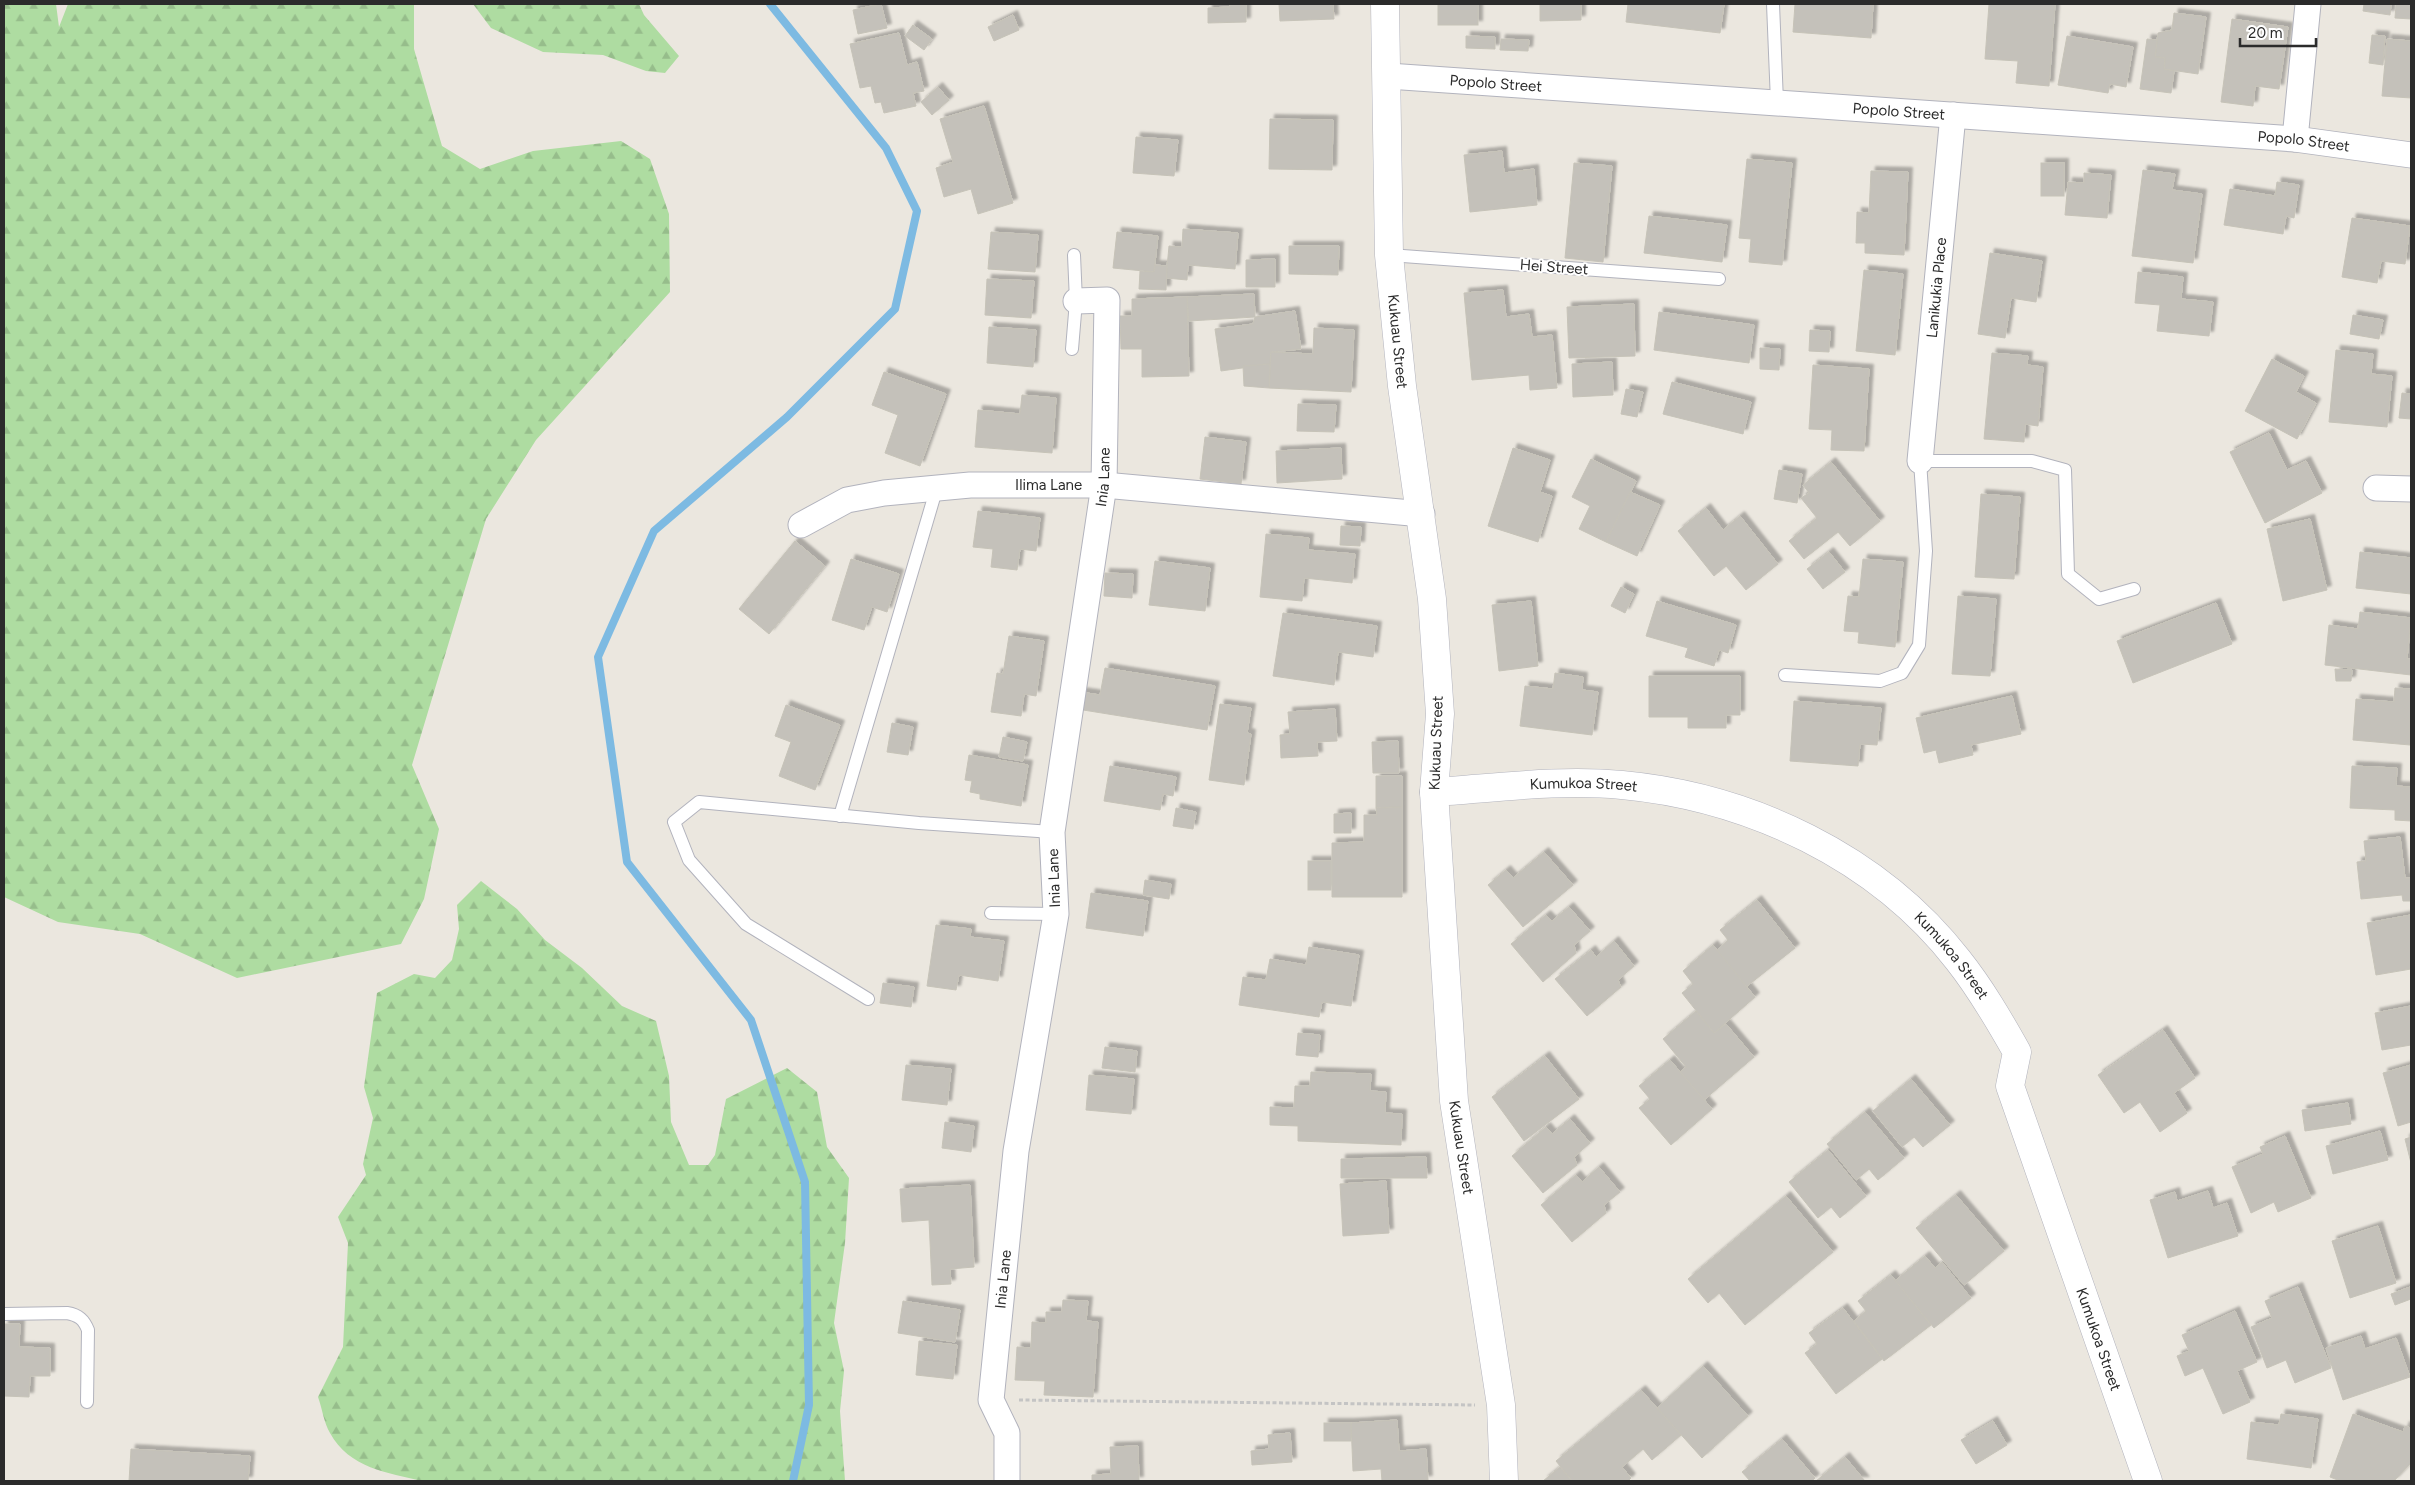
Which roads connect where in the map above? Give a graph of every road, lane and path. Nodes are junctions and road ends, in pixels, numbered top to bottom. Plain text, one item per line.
1 (1385, 4) edge
2 (1773, 4) edge
3 (2308, 4) edge
4 (1388, 76) junction
5 (1777, 102) junction
6 (1953, 114) junction
7 (2295, 139) junction
8 (2411, 155) edge
9 (1074, 255) dead end
10 (1389, 255) junction
11 (1718, 279) dead end
12 (1076, 301) junction
13 (1072, 348) dead end
14 (1920, 461) junction
15 (1104, 485) junction
16 (936, 487) junction
17 (2376, 488) dead end
18 (2411, 489) edge
19 (1422, 514) junction
20 (801, 526) dead end
21 (2134, 589) dead end
22 (1785, 675) dead end
23 (1434, 792) junction
24 (840, 816) junction
25 (1052, 832) junction
26 (991, 913) dead end
27 (1056, 914) junction
28 (868, 999) dead end
29 (4, 1314) edge
30 (990, 1400) junction
31 (86, 1402) dead end
32 (1501, 1405) junction
33 (1007, 1481) edge
34 (1504, 1481) edge
35 (2148, 1481) edge

1 - 4 street, Kukuau Street
2 - 5 lane
3 - 7 street
4 - 5 street, Popolo Street
4 - 10 street, Kukuau Street
5 - 6 street, Popolo Street
6 - 7 street, Popolo Street
6 - 14 street, Lanikukia Place
7 - 8 street, Popolo Street
9 - 12 lane
10 - 11 lane, Hei Street
10 - 19 street, Kukuau Street
12 - 13 lane
12 - 15 street, Inia Lane
14 - 21 lane
14 - 22 lane
15 - 16 street, Ilima Lane
15 - 19 street, Ilima Lane
15 - 25 street, Inia Lane
16 - 20 street, Ilima Lane
16 - 24 lane
17 - 18 street
19 - 23 street, Kukuau Street
23 - 32 street, Kukuau Street
23 - 35 street, Kumukoa Street
24 - 25 lane
24 - 28 lane
25 - 27 street, Inia Lane
26 - 27 lane
27 - 30 street, Inia Lane
29 - 31 lane
30 - 32 path
30 - 33 street
32 - 34 street, Kukuau Street

